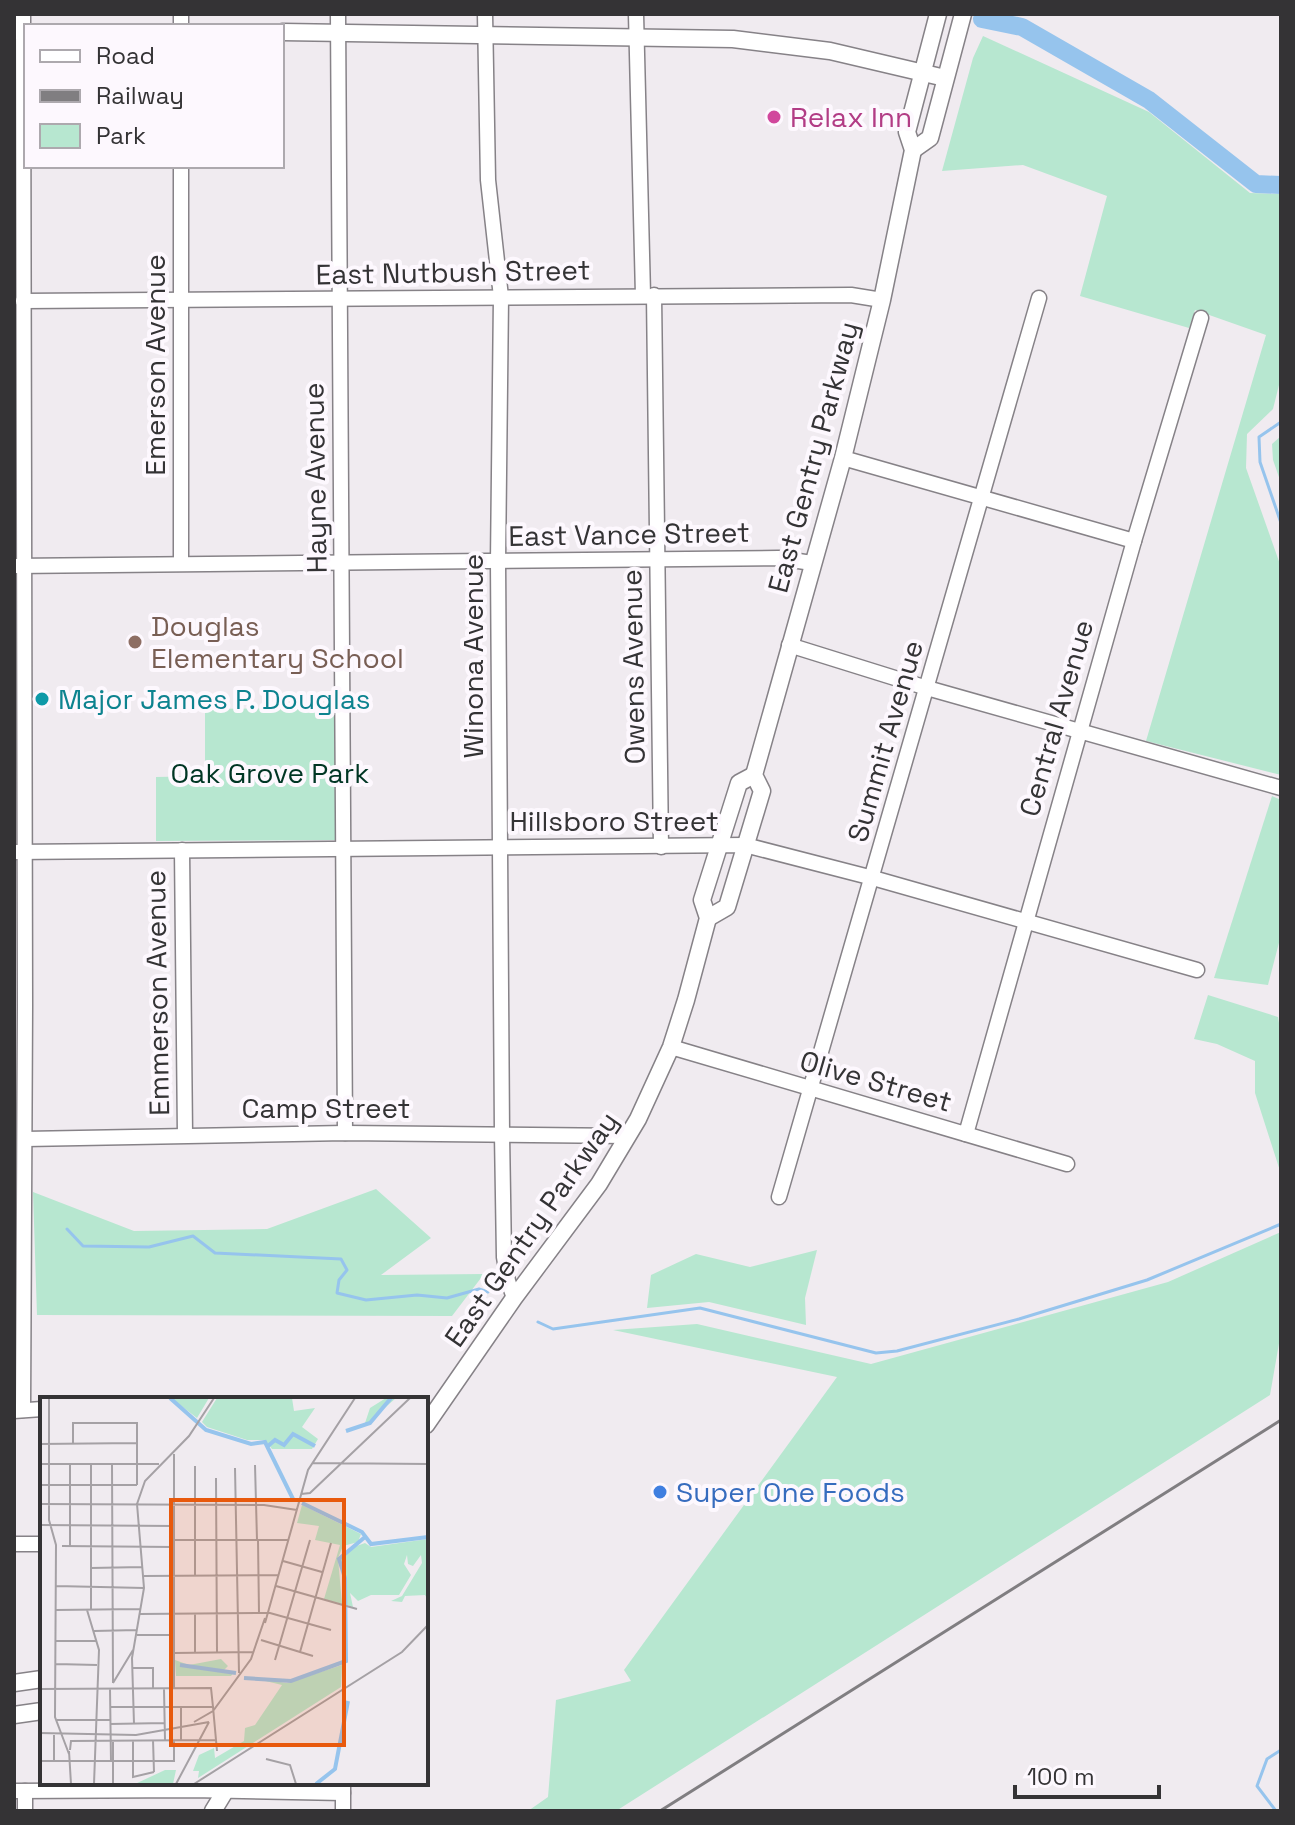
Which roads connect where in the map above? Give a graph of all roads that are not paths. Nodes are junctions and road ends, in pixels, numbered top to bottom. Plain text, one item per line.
1 (338, 14) edge
2 (485, 14) edge
3 (636, 14) edge
4 (938, 14) edge
5 (963, 14) edge
6 (22, 27) edge
7 (284, 32) edge
8 (339, 33) junction
9 (485, 36) junction
10 (637, 38) junction
11 (923, 72) junction
12 (945, 78) junction
13 (913, 150) junction
14 (181, 168) edge
15 (19, 192) edge
16 (648, 295) junction
17 (501, 297) junction
18 (1039, 298) dead end
19 (339, 299) junction
20 (181, 300) junction
21 (882, 300) junction
22 (23, 301) junction
23 (1201, 318) dead end
24 (19, 349) edge
25 (843, 458) junction
26 (981, 496) junction
27 (1134, 541) junction
28 (657, 559) junction
29 (342, 561) junction
30 (498, 562) junction
31 (181, 563) junction
32 (812, 563) junction
33 (19, 566) edge
34 (789, 645) junction
35 (927, 688) junction
36 (20, 701) edge
37 (1080, 731) junction
38 (754, 775) junction
39 (1277, 787) edge
40 (745, 845) junction
41 (661, 847) junction
42 (718, 847) junction
43 (500, 848) junction
44 (182, 850) junction
45 (343, 850) junction
46 (19, 852) edge
47 (873, 878) junction
48 (708, 918) junction
49 (1025, 921) junction
50 (1197, 970) dead end
51 (20, 1006) edge
52 (671, 1047) junction
53 (811, 1090) junction
54 (345, 1133) junction
55 (502, 1134) junction
56 (966, 1134) junction
57 (185, 1135) junction
58 (628, 1136) junction
59 (25, 1139) junction
60 (1067, 1164) dead end
61 (779, 1197) dead end
62 (514, 1298) junction
63 (40, 1409) edge
64 (19, 1411) edge
65 (428, 1422) edge
66 (14, 1544) edge
67 (40, 1544) edge
68 (40, 1679) edge
69 (14, 1683) edge
70 (40, 1711) edge
71 (14, 1715) edge
72 (224, 1786) edge
73 (80, 1787) edge
74 (343, 1788) edge
75 (20, 1791) edge
76 (25, 1811) edge
77 (213, 1811) edge
78 (343, 1811) edge

1 - 8 street, Hayne Avenue
2 - 9 street, Winona Avenue
3 - 10 street, Owens Avenue
4 - 11 main road, East Gentry Parkway
5 - 12 main road, East Gentry Parkway
6 - 15 street
7 - 8 main road
8 - 9 main road
8 - 19 street, Hayne Avenue
9 - 10 main road
9 - 17 street, Winona Avenue
10 - 11 main road
10 - 16 street, Owens Avenue
11 - 12 main road
11 - 13 main road, East Gentry Parkway
12 - 13 main road, East Gentry Parkway
13 - 21 main road, East Gentry Parkway
14 - 20 street, Emerson Avenue
15 - 22 street
16 - 17 street, East Nutbush Street
16 - 21 street, East Nutbush Street
16 - 28 street, Owens Avenue
17 - 19 street, East Nutbush Street
17 - 30 street, Winona Avenue
18 - 26 street, Summit Avenue
19 - 20 street, East Nutbush Street
19 - 29 street, Hayne Avenue
20 - 22 street, East Nutbush Street
20 - 31 street, Emerson Avenue
21 - 25 main road, East Gentry Parkway
22 - 24 street
23 - 27 street, Central Avenue
24 - 33 street
25 - 26 street
25 - 32 main road, East Gentry Parkway
26 - 27 street
26 - 35 street, Summit Avenue
27 - 37 street, Central Avenue
28 - 30 street, East Vance Street
28 - 32 street, East Vance Street
28 - 41 street, Owens Avenue
29 - 30 street, East Vance Street
29 - 31 street, East Vance Street
29 - 45 street, Hayne Avenue
30 - 43 street, Winona Avenue
31 - 33 street, East Vance Street
32 - 34 main road, East Gentry Parkway
33 - 36 street
34 - 35 street
34 - 38 main road, East Gentry Parkway
35 - 37 street
35 - 47 street, Summit Avenue
36 - 46 street
37 - 39 street
37 - 49 street, Central Avenue
38 - 40 main road, East Gentry Parkway
38 - 42 main road, East Gentry Parkway
40 - 42 street, Hillsboro Street
40 - 47 street, Hillsboro Street
40 - 48 main road, East Gentry Parkway
41 - 42 street, Hillsboro Street
41 - 43 street, Hillsboro Street
42 - 48 main road, East Gentry Parkway
43 - 45 street, Hillsboro Street
43 - 55 street, Winona Avenue
44 - 45 street, Hillsboro Street
44 - 46 street, Hillsboro Street
44 - 57 street, Emmerson Avenue
45 - 54 street, Hayne Avenue
46 - 51 street
47 - 49 street, Hillsboro Street
47 - 53 street, Summit Avenue
48 - 52 main road, East Gentry Parkway
49 - 50 street, Hillsboro Street
49 - 56 street, Central Avenue
51 - 59 street
52 - 53 street, Olive Street
52 - 58 main road, East Gentry Parkway
53 - 56 street, Olive Street
53 - 61 street, Summit Avenue
54 - 55 street, Camp Street
54 - 57 street, Camp Street
55 - 58 street, Camp Street
55 - 62 street, Winona Avenue
56 - 60 street, Olive Street
57 - 59 street, Camp Street
58 - 62 main road, East Gentry Parkway
59 - 64 street
62 - 65 main road, East Gentry Parkway
63 - 64 street
66 - 67 street
68 - 69 main road
70 - 71 main road
72 - 73 street
72 - 74 street
72 - 77 main road
73 - 75 street
74 - 78 street
75 - 76 street

